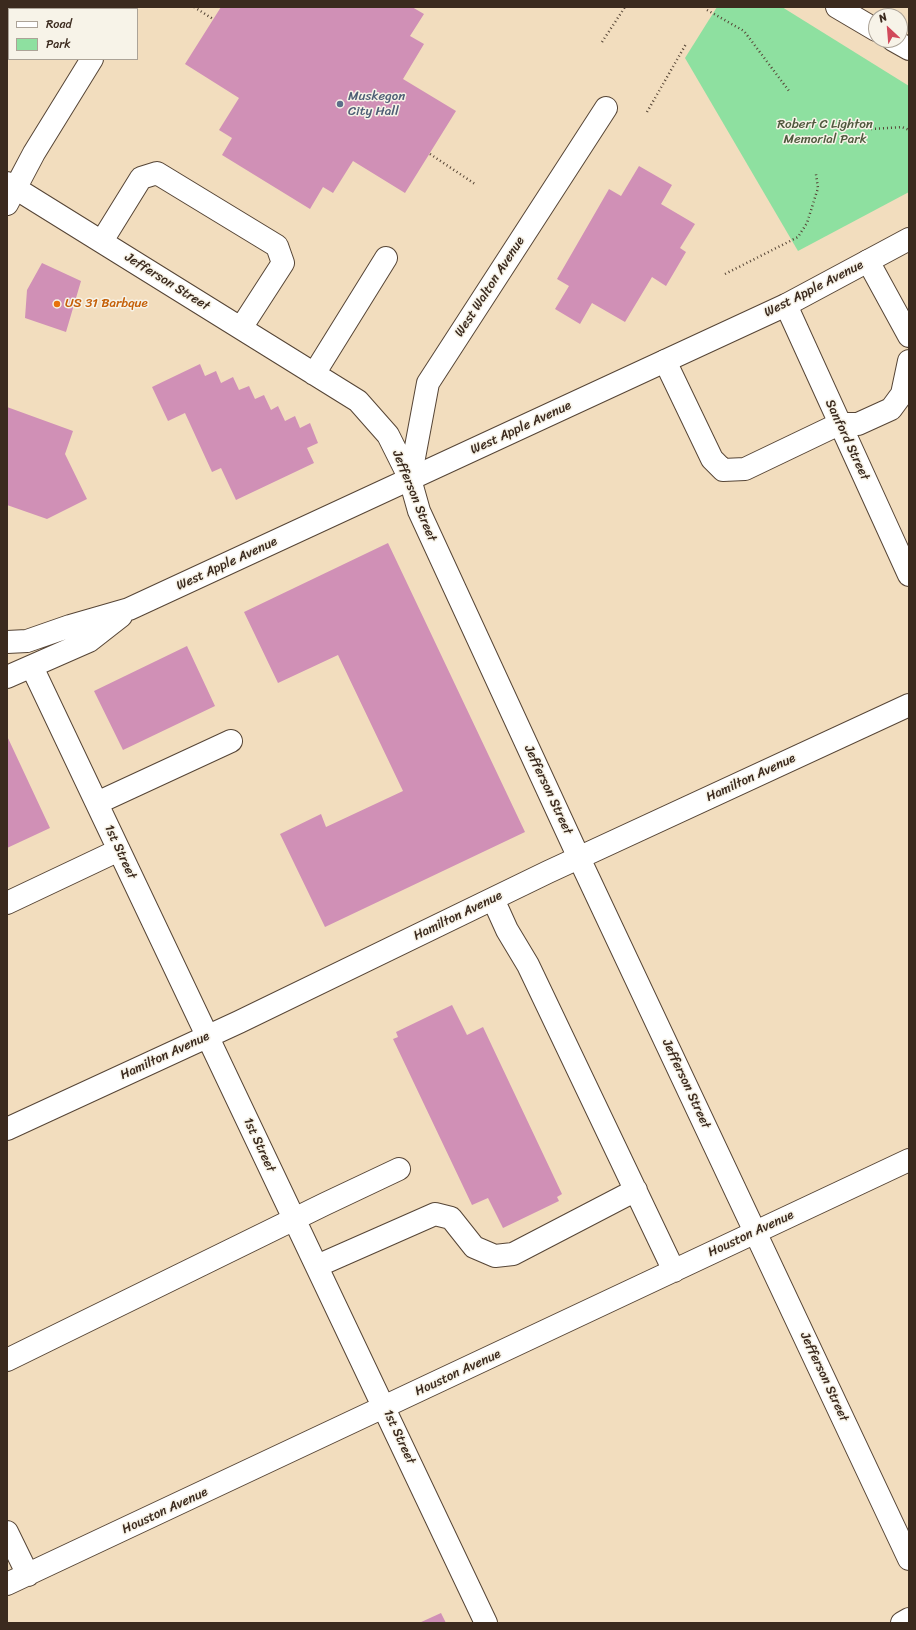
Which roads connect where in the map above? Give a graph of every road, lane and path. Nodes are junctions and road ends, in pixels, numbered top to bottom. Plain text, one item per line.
1 (194, 7) edge
2 (625, 7) edge
3 (837, 7) edge
4 (707, 10) dead end
5 (213, 19) dead end
6 (868, 25) edge
7 (602, 42) dead end
8 (686, 44) dead end
9 (91, 60) edge
10 (789, 91) dead end
11 (606, 108) dead end
12 (647, 112) dead end
13 (871, 129) dead end
14 (909, 130) edge
15 (430, 154) dead end
16 (816, 174) dead end
17 (474, 184) dead end
18 (10, 191) edge
19 (909, 238) edge
20 (102, 241) junction
21 (386, 258) dead end
22 (868, 261) junction
23 (726, 274) dead end
24 (786, 305) junction
25 (241, 328) junction
26 (909, 336) edge
27 (665, 361) junction
28 (909, 361) edge
29 (314, 374) junction
30 (839, 424) junction
31 (410, 479) junction
32 (909, 575) edge
33 (129, 609) junction
34 (7, 642) edge
35 (32, 667) junction
36 (7, 677) edge
37 (909, 705) edge
38 (232, 741) dead end
39 (97, 803) junction
40 (120, 850) junction
41 (579, 858) junction
42 (492, 899) junction
43 (7, 903) edge
44 (208, 1036) junction
45 (7, 1129) edge
46 (909, 1160) edge
47 (399, 1170) dead end
48 (636, 1190) junction
49 (295, 1220) junction
50 (756, 1232) junction
51 (317, 1266) junction
52 (674, 1271) junction
53 (7, 1360) edge
54 (385, 1408) junction
55 (7, 1532) edge
56 (909, 1559) edge
57 (28, 1575) junction
58 (7, 1584) edge
59 (909, 1620) edge
60 (486, 1623) edge
61 (902, 1623) edge

1 - 5 path
2 - 7 path
3 - 6 street
4 - 10 path
8 - 12 path
9 - 18 street
11 - 31 street, West Walton Avenue
13 - 14 path
15 - 17 path
16 - 23 path
18 - 20 street, Jefferson Street
19 - 22 street, West Apple Avenue
20 - 25 street, Jefferson Street
20 - 25 street
21 - 29 street
22 - 24 street, West Apple Avenue
22 - 26 street
24 - 27 street, West Apple Avenue
24 - 30 street, Sanford Street
25 - 29 street, Jefferson Street
27 - 30 street
27 - 31 street, West Apple Avenue
28 - 30 street
29 - 31 street, Jefferson Street
30 - 32 street, Sanford Street
31 - 33 street, West Apple Avenue
31 - 41 street, Jefferson Street
33 - 34 street, West Apple Avenue
33 - 35 street, West Apple Avenue
35 - 36 street, West Apple Avenue
35 - 39 street, 1st Street
37 - 41 street, Hamilton Avenue
38 - 39 street
39 - 40 street, 1st Street
40 - 43 street
40 - 44 street, 1st Street
41 - 42 street, Hamilton Avenue
41 - 50 street, Jefferson Street
42 - 44 street, Hamilton Avenue
42 - 48 street
44 - 45 street, Hamilton Avenue
44 - 49 street, 1st Street
46 - 50 street, Houston Avenue
47 - 49 street
48 - 51 street
48 - 52 street
49 - 51 street, 1st Street
49 - 53 street
50 - 52 street, Houston Avenue
50 - 56 street, Jefferson Street
51 - 54 street, 1st Street
52 - 54 street, Houston Avenue
54 - 57 street, Houston Avenue
54 - 60 street, 1st Street
55 - 57 street
57 - 58 street, Houston Avenue
59 - 61 street

